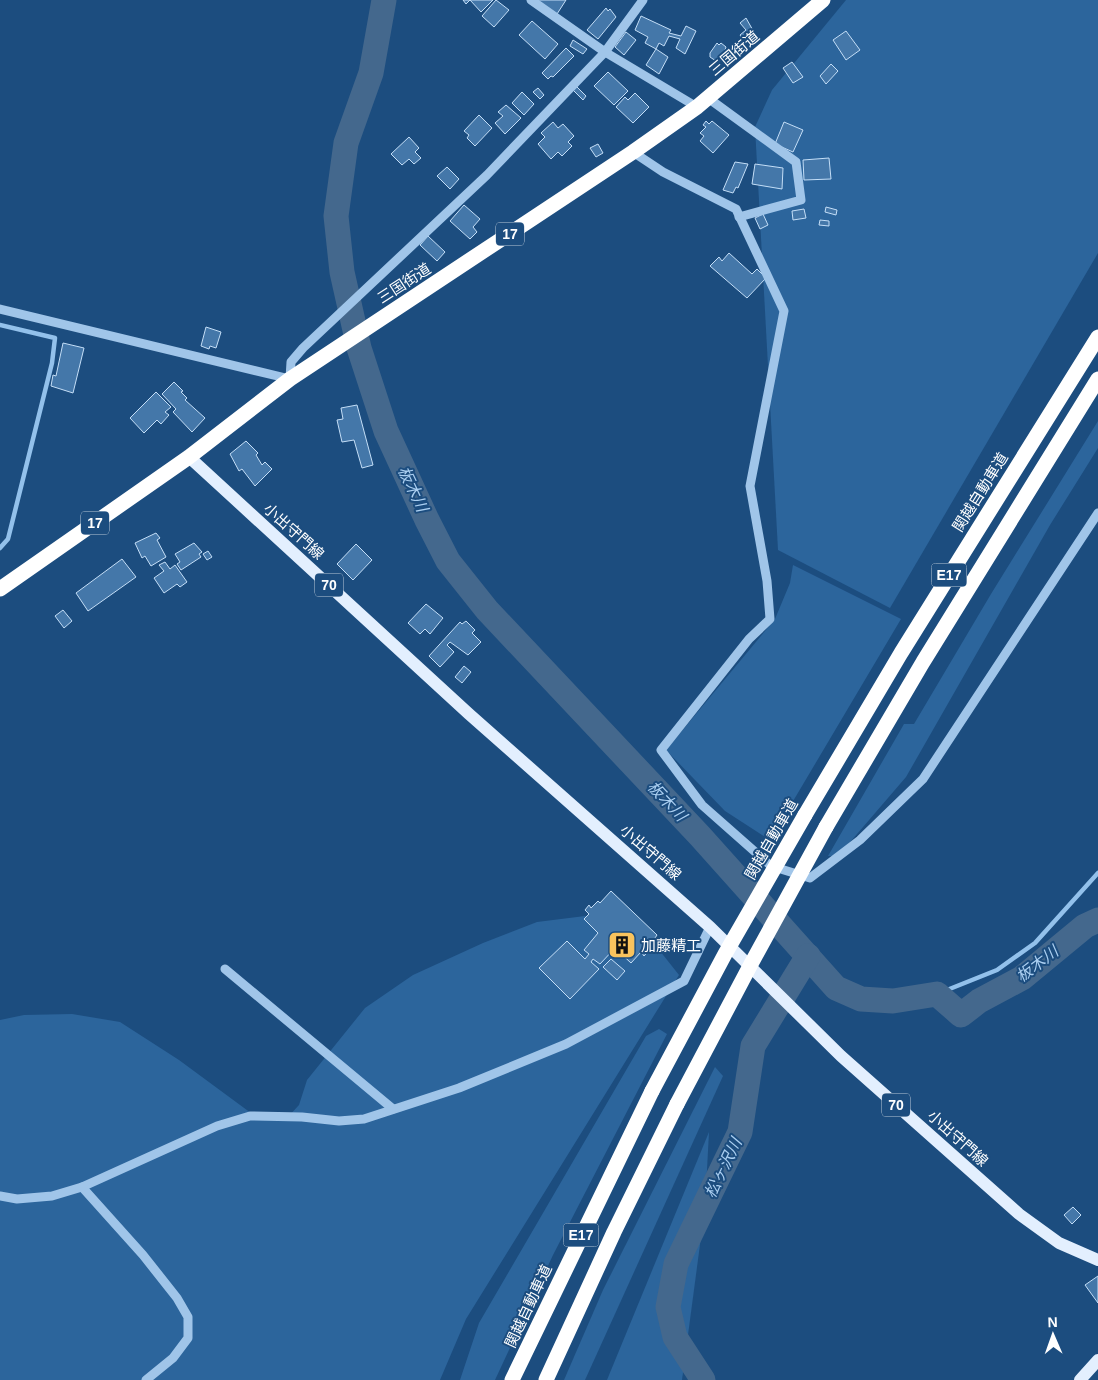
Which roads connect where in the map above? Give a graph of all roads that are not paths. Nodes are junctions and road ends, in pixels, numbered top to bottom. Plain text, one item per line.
1 (531, 0) edge
2 (643, 0) edge
3 (823, 0) edge
4 (605, 52) junction
5 (703, 102) junction
6 (633, 152) junction
7 (739, 217) junction
8 (0, 309) edge
9 (1098, 337) edge
10 (290, 378) junction
11 (1098, 379) edge
12 (189, 457) junction
13 (1098, 513) edge
14 (0, 589) edge
15 (710, 927) junction
16 (225, 969) dead end
17 (393, 1109) junction
18 (82, 1188) junction
19 (0, 1196) edge
20 (1098, 1260) edge
21 (1098, 1360) edge
22 (146, 1380) edge
23 (512, 1380) edge
24 (546, 1380) edge
25 (1080, 1380) edge

1 - 4 street
2 - 4 street
3 - 5 highway, 三国街道 / 17
4 - 5 street
4 - 10 street
5 - 6 highway, 三国街道 / 17
5 - 7 street
6 - 7 street
6 - 10 highway, 三国街道 / 17
7 - 13 street
8 - 10 street
9 - 23 highway, 関越自動車道 / E17, bridge
10 - 12 highway, 三国街道 / 17
11 - 24 highway, E17, bridge
12 - 14 highway, 三国街道 / 17
12 - 15 main road, 小出守門線 / 70
15 - 17 street
15 - 20 main road, 小出守門線 / 70
16 - 17 street
17 - 18 street
18 - 19 street
18 - 22 street
21 - 25 main road

